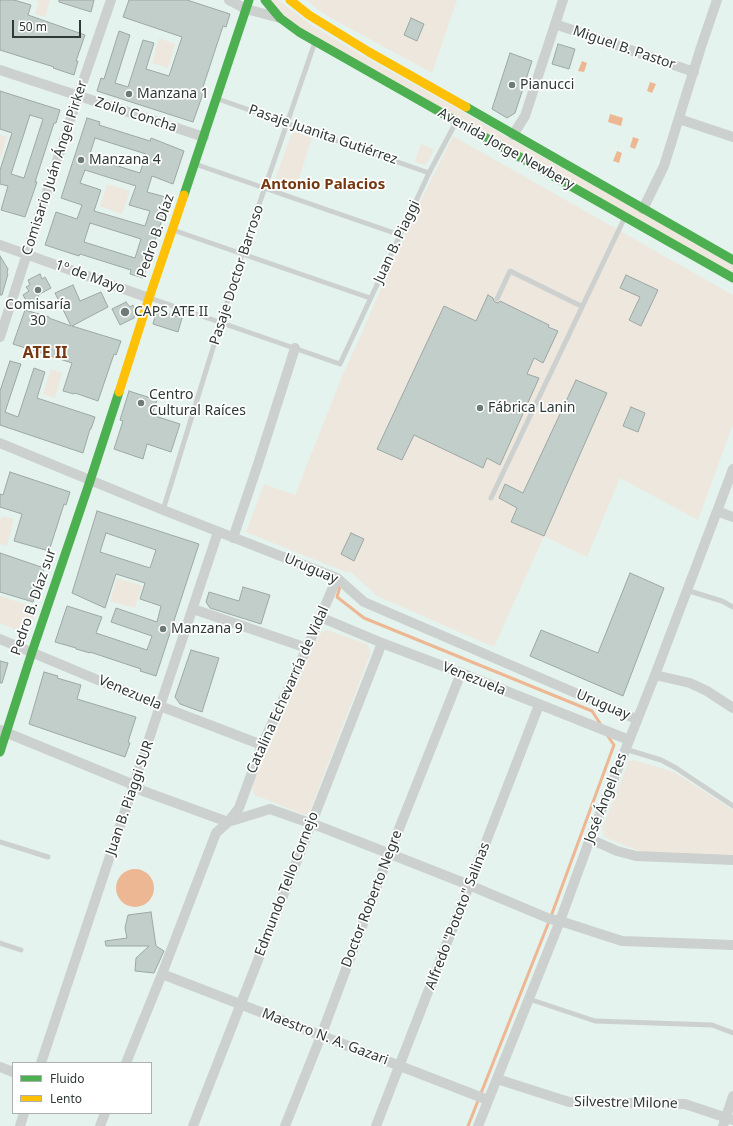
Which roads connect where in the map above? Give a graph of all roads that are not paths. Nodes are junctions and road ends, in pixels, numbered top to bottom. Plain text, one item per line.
1 (111, 0) edge
2 (229, 0) edge
3 (265, 0) edge
4 (290, 0) edge
5 (563, 0) edge
6 (717, 0) edge
7 (248, 4) edge
8 (280, 18) junction
9 (555, 24) junction
10 (315, 41) junction
11 (0, 70) edge
12 (694, 72) junction
13 (78, 96) junction
14 (217, 98) junction
15 (679, 119) junction
16 (456, 121) junction
17 (288, 123) junction
18 (513, 135) junction
19 (204, 137) junction
20 (733, 137) edge
21 (195, 164) junction
22 (429, 173) junction
23 (265, 189) junction
24 (643, 209) junction
25 (625, 216) junction
26 (172, 230) junction
27 (400, 235) junction
28 (0, 244) edge
29 (27, 254) junction
30 (242, 254) junction
31 (733, 260) edge
32 (733, 278) edge
33 (149, 298) junction
34 (370, 298) junction
35 (496, 300) dead end
36 (581, 306) junction
37 (222, 322) junction
38 (0, 337) edge
39 (295, 348) junction
40 (340, 364) joint
41 (0, 443) edge
42 (733, 469) edge
43 (90, 481) junction
44 (491, 498) dead end
45 (163, 510) junction
46 (717, 512) junction
47 (733, 518) edge
48 (218, 532) junction
49 (233, 538) junction
50 (337, 578) junction
51 (686, 590) junction
52 (733, 607) edge
53 (193, 609) junction
54 (320, 617) junction
55 (0, 639) edge
56 (382, 643) junction
57 (307, 648) junction
58 (32, 652) junction
59 (461, 673) junction
60 (655, 675) junction
61 (540, 705) junction
62 (160, 706) junction
63 (733, 708) edge
64 (636, 719) junction
65 (3, 731) edge
66 (262, 745) junction
67 (627, 745) junction
68 (0, 752) edge
69 (134, 785) junction
70 (733, 806) edge
71 (228, 822) junction
72 (311, 823) junction
73 (590, 839) junction
74 (0, 842) edge
75 (389, 854) junction
76 (48, 857) dead end
77 (733, 860) edge
78 (469, 885) junction
79 (560, 921) junction
80 (0, 943) edge
81 (733, 945) edge
82 (21, 950) dead end
83 (162, 974) junction
84 (529, 999) junction
85 (241, 1004) junction
86 (733, 1033) edge
87 (321, 1036) junction
88 (40, 1062) edge
89 (126, 1062) edge
90 (0, 1066) edge
91 (400, 1066) junction
92 (12, 1072) edge
93 (497, 1078) junction
94 (733, 1096) edge
95 (488, 1100) junction
96 (24, 1114) edge
97 (105, 1114) edge
98 (727, 1121) edge
99 (20, 1126) edge
100 (100, 1126) edge
101 (192, 1126) edge
102 (285, 1126) edge
103 (376, 1126) edge
104 (478, 1126) edge

1 - 13 street, Comisario Juán Ángel Pirker
2 - 7 street
3 - 8 main road, Avenida Jorge Newbery
4 - 18 main road, Avenida Jorge Newbery
5 - 9 street
6 - 12 street
7 - 8 street, Avenida Jorge Newbery
7 - 14 main road, Pedro B. Díaz
8 - 10 main road, Avenida Jorge Newbery
9 - 12 street, Miguel B. Pastor
9 - 18 street
10 - 16 main road, Avenida Jorge Newbery
10 - 17 lane, Pasaje Doctor Barroso
11 - 13 street, Zoilo Concha
12 - 15 street
13 - 19 street, Zoilo Concha
13 - 29 street, Comisario Juán Ángel Pirker
14 - 17 lane, Pasaje Juanita Gutiérrez
14 - 19 main road, Pedro B. Díaz
15 - 20 street
15 - 24 street
16 - 22 lane, Juan B. Piaggi
16 - 25 main road, Avenida Jorge Newbery
17 - 22 lane, Pasaje Juanita Gutiérrez
17 - 23 lane, Pasaje Doctor Barroso
18 - 24 main road, Avenida Jorge Newbery
19 - 21 main road, Pedro B. Díaz
21 - 23 lane
21 - 26 main road, Pedro B. Díaz
22 - 27 lane, Juan B. Piaggi
23 - 27 lane
23 - 30 lane, Pasaje Doctor Barroso
24 - 31 main road, Avenida Jorge Newbery
25 - 32 main road, Avenida Jorge Newbery
25 - 36 lane
26 - 30 lane
26 - 33 main road, Pedro B. Díaz
27 - 34 lane, Juan B. Piaggi
28 - 29 street, 1º de Mayo
29 - 33 street, 1º de Mayo
29 - 38 street, Comisario Juán Ángel Pirker
30 - 34 lane
30 - 37 lane, Pasaje Doctor Barroso
33 - 37 lane, 1º de Mayo
33 - 43 main road, Pedro B. Díaz
34 - 40 lane, Juan B. Piaggi
35 - 36 lane
36 - 44 lane
37 - 39 lane, 1º de Mayo
37 - 45 lane, Pasaje Doctor Barroso
39 - 40 lane, 1º de Mayo
39 - 49 street
41 - 43 street, Uruguay
42 - 46 street, José Ángel Pes
43 - 45 street, Uruguay
43 - 58 main road, Pedro B. Díaz sur
45 - 48 street, Uruguay
46 - 47 street
46 - 51 street, José Ángel Pes
48 - 49 street, Uruguay
48 - 53 street, Juan B. Piaggi SUR
49 - 50 street, Uruguay
50 - 54 street, Catalina Echevarría de Vidal
50 - 64 street, Uruguay
51 - 52 lane
51 - 60 street, José Ángel Pes
53 - 57 street
53 - 62 street, Juan B. Piaggi SUR
54 - 56 street, Venezuela
54 - 57 street, Catalina Echevarría de Vidal
55 - 58 street, Venezuela
56 - 59 street, Venezuela
56 - 72 street, Edmundo Tello Cornejo
57 - 66 street, Catalina Echevarría de Vidal
58 - 62 street, Venezuela
58 - 65 main road, Pedro B. Díaz sur
59 - 61 street, Venezuela
59 - 75 street, Doctor Roberto Negre
60 - 63 street
60 - 64 street, José Ángel Pes
61 - 67 street, Venezuela
61 - 78 street, Alfredo "Pototo" Salinas
62 - 66 street, Venezuela
62 - 69 street, Juan B. Piaggi SUR
64 - 67 street, José Ángel Pes
65 - 68 main road
65 - 69 street
66 - 71 street, Catalina Echevarría de Vidal
67 - 70 lane
67 - 73 street, José Ángel Pes
69 - 71 street
69 - 88 street, Juan B. Piaggi SUR
71 - 72 street
71 - 83 street, Catalina Echevarría de Vidal
72 - 75 street
72 - 85 street, Edmundo Tello Cornejo
73 - 77 street
73 - 79 street, José Ángel Pes
74 - 76 lane
75 - 78 street
75 - 87 street, Doctor Roberto Negre
78 - 79 street
78 - 91 street, Alfredo "Pototo" Salinas
79 - 81 street
79 - 84 street, José Ángel Pes
80 - 82 lane
83 - 85 street, Maestro N. A. Gazari
83 - 89 street
84 - 86 lane
84 - 93 street, José Ángel Pes
85 - 87 street, Maestro N. A. Gazari
85 - 101 street, Edmundo Tello Cornejo
87 - 91 street, Maestro N. A. Gazari
87 - 102 street, Doctor Roberto Negre
90 - 92 street
91 - 95 street, Maestro N. A. Gazari
91 - 103 street, Alfredo "Pototo" Salinas
93 - 95 street, José Ángel Pes
93 - 98 street, Silvestre Milone
94 - 98 street
95 - 104 street, José Ángel Pes
96 - 99 street
97 - 100 street

